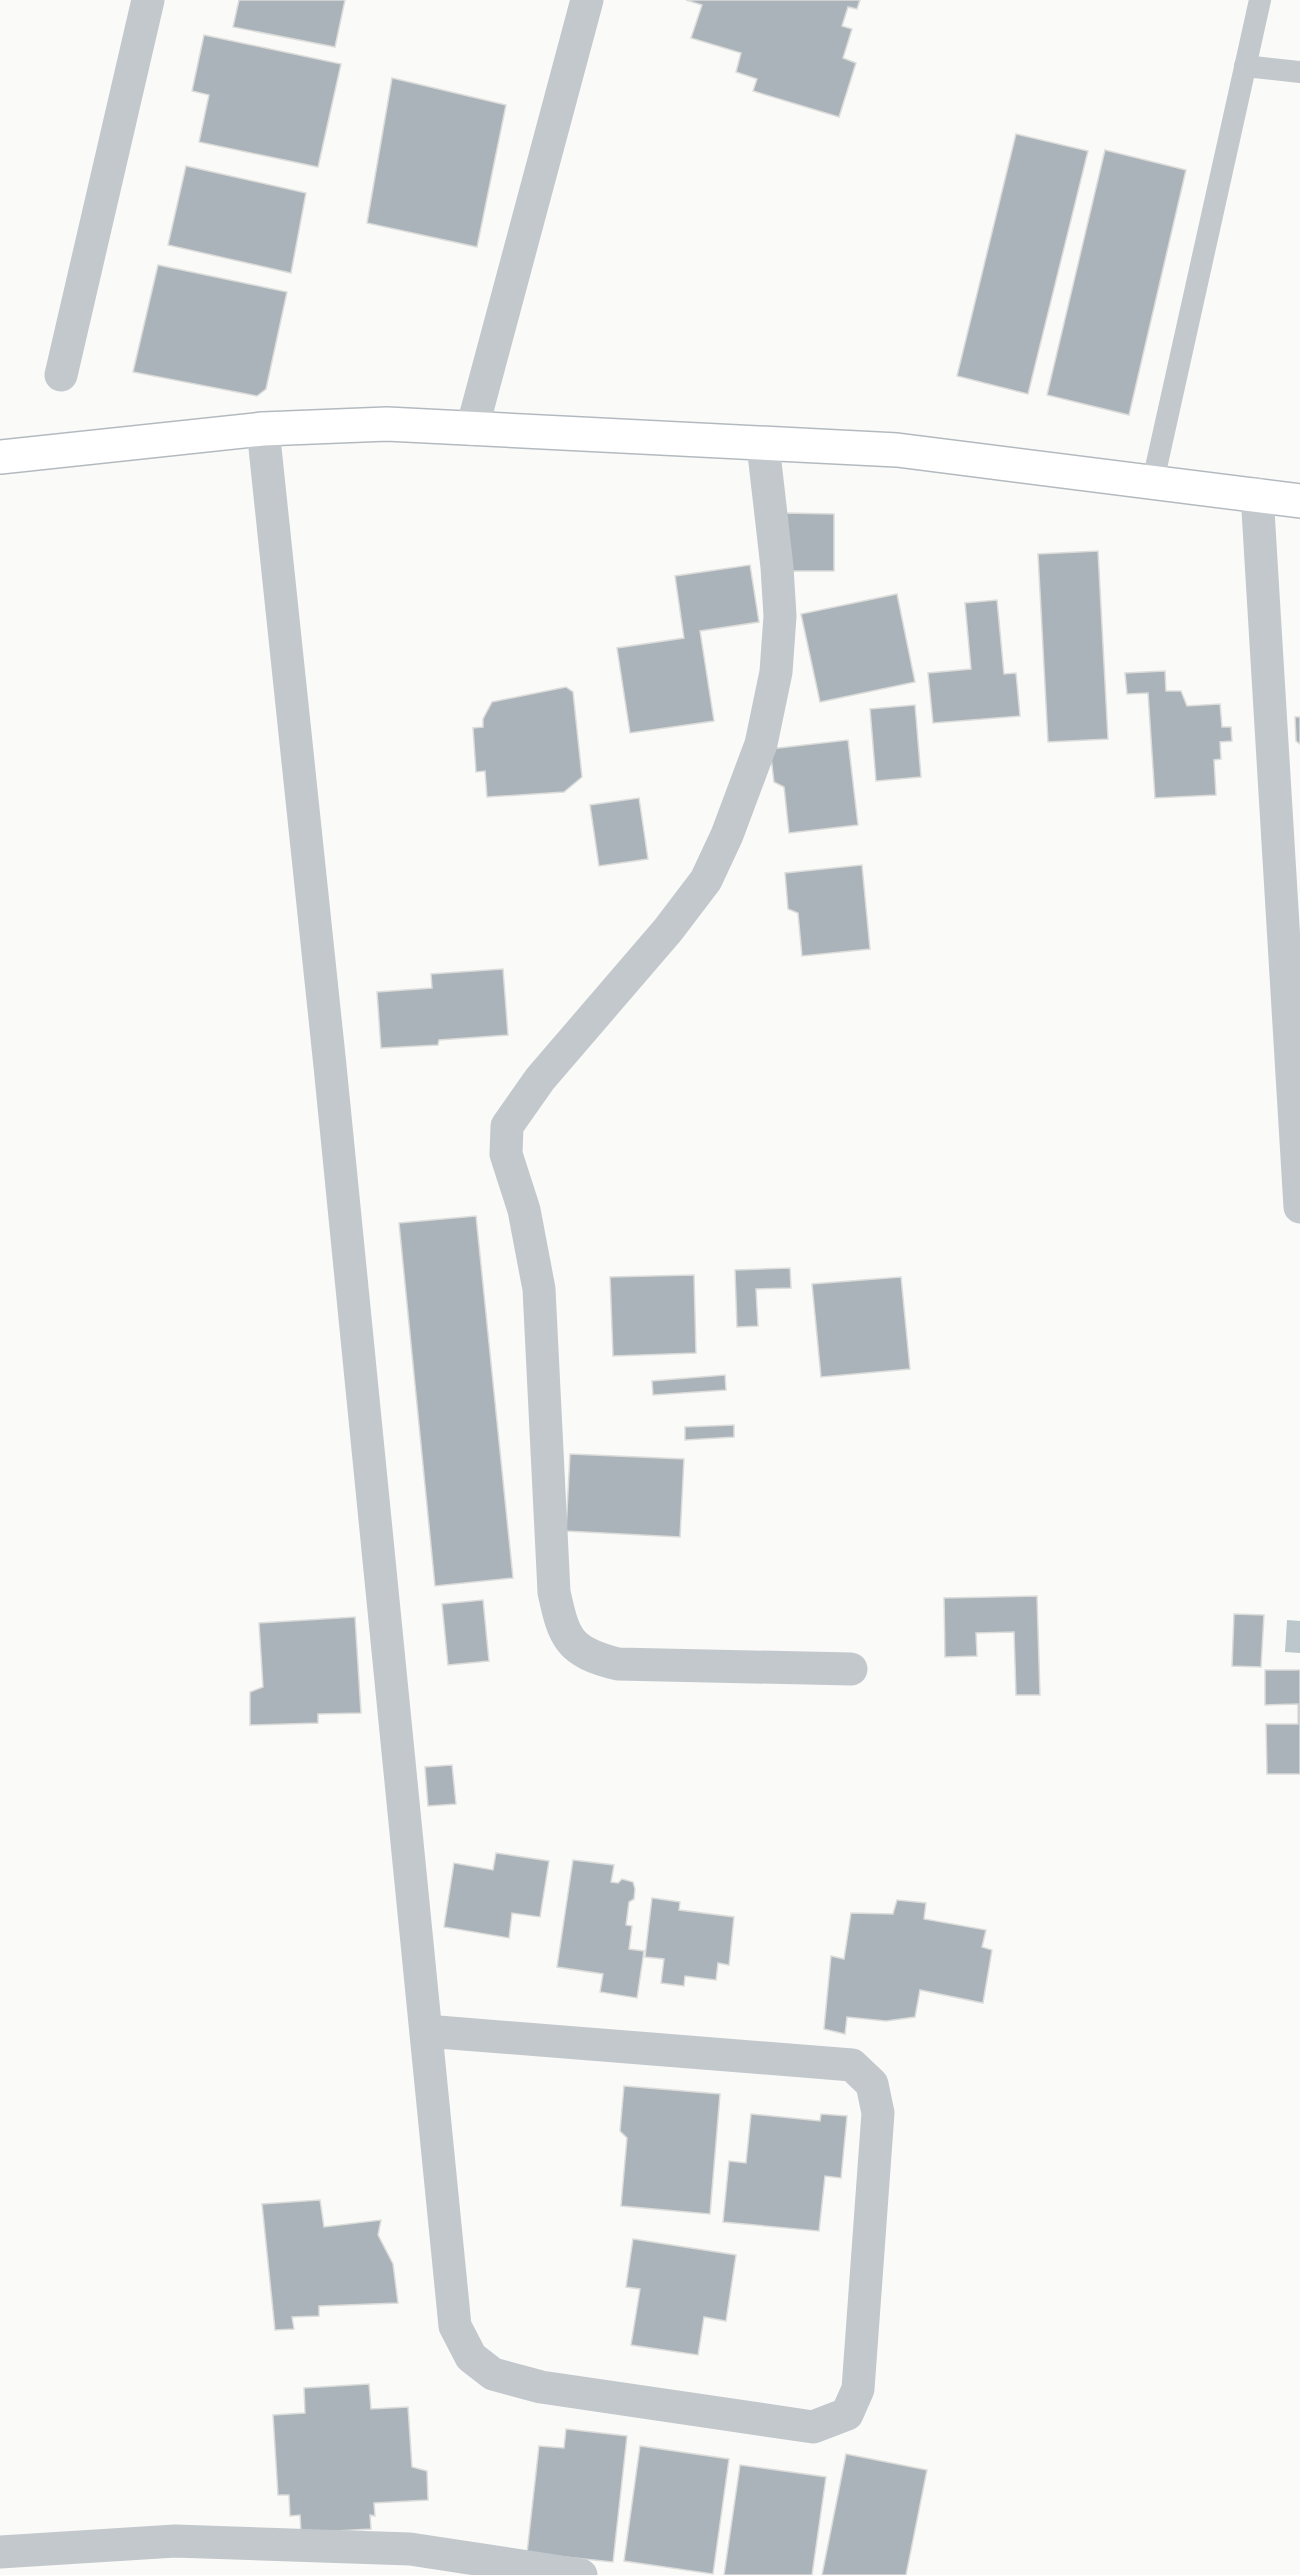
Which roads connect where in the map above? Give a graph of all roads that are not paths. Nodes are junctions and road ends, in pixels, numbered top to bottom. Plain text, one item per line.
1 (148, 0) edge
2 (587, 0) edge
3 (1260, 0) edge
4 (1245, 66) junction
5 (1300, 72) edge
6 (61, 375) dead end
7 (263, 429) junction
8 (472, 429) junction
9 (763, 445) junction
10 (0, 457) edge
11 (1153, 481) junction
12 (1257, 494) junction
13 (1300, 501) edge
14 (1300, 1207) edge
15 (851, 1669) dead end
16 (426, 2031) junction
17 (0, 2552) edge
18 (582, 2575) edge

1 - 6 street
2 - 8 street
3 - 4 lane
4 - 5 lane
4 - 11 lane
7 - 8 street
7 - 10 street
7 - 16 street
8 - 9 street
9 - 11 street
9 - 15 street
11 - 12 street
12 - 13 street
12 - 14 street
16 - 16 street
17 - 18 street

